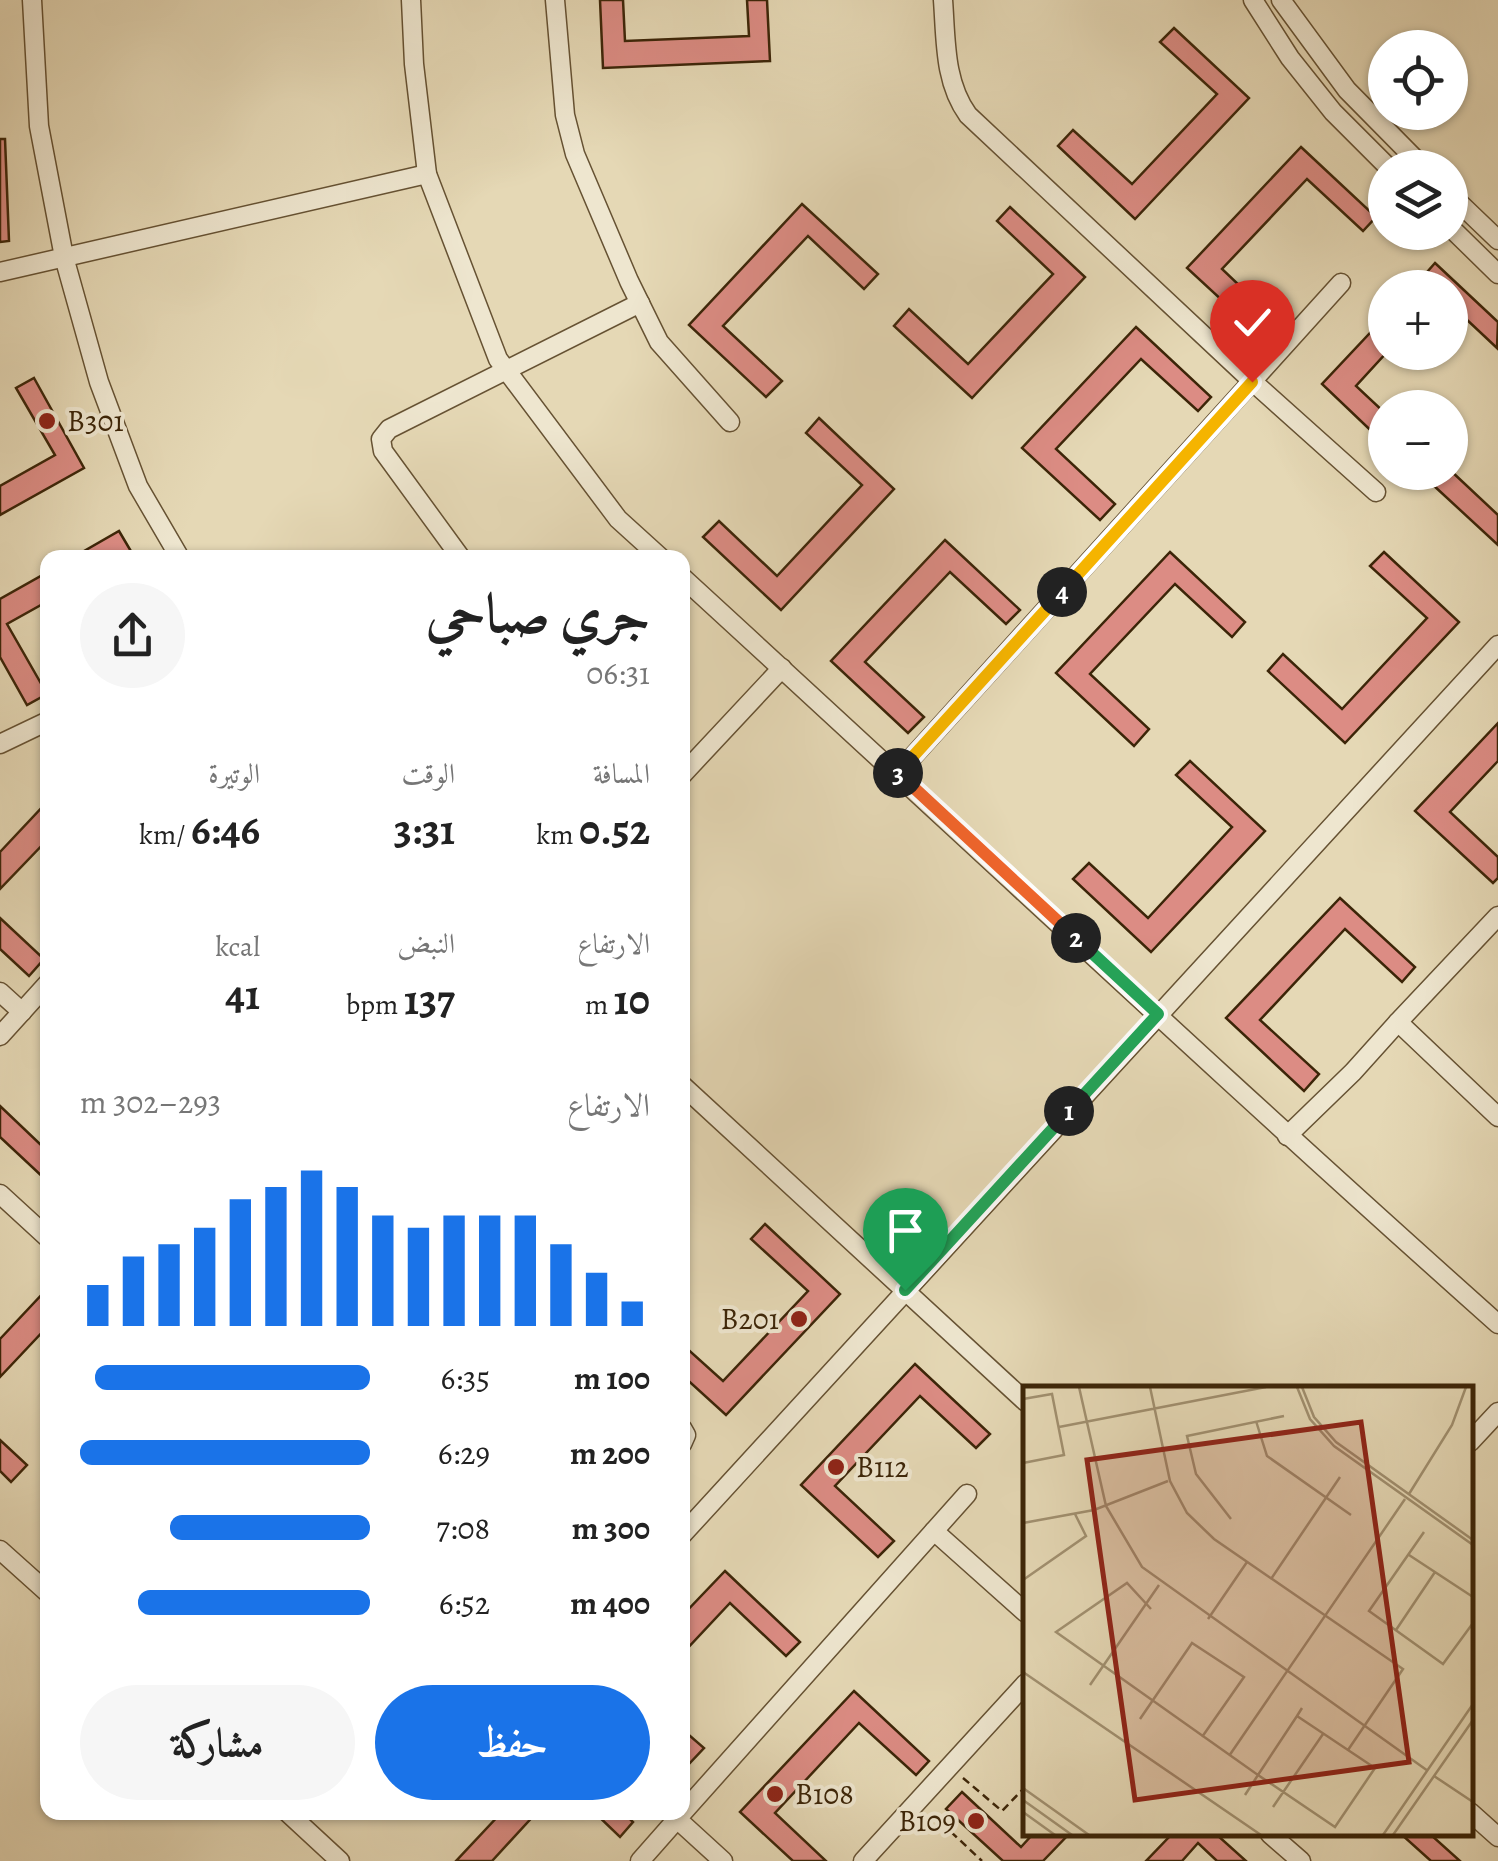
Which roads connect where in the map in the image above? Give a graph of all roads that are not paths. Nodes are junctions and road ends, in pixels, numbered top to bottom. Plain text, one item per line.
1 (32, 0) edge
2 (410, 0) edge
3 (555, 0) edge
4 (943, 0) edge
5 (1253, 0) edge
6 (1281, 0) edge
7 (1371, 150) edge
8 (1406, 150) edge
9 (427, 174) junction
10 (1468, 211) edge
11 (1498, 240) edge
12 (1468, 245) edge
13 (64, 258) junction
14 (0, 272) edge
15 (1498, 274) edge
16 (1341, 283) dead end
17 (640, 304) junction
18 (506, 370) junction
19 (1252, 382) junction
20 (730, 422) dead end
21 (1376, 492) dead end
22 (175, 550) edge
23 (455, 550) edge
24 (652, 550) edge
25 (690, 584) edge
26 (1498, 645) edge
27 (782, 668) junction
28 (40, 725) edge
29 (0, 744) edge
30 (690, 766) edge
31 (897, 774) junction
32 (1498, 916) edge
33 (0, 992) edge
34 (40, 992) edge
35 (22, 1012) junction
36 (1158, 1014) junction
37 (1398, 1022) junction
38 (0, 1036) edge
39 (690, 1092) edge
40 (1498, 1117) edge
41 (1287, 1136) junction
42 (0, 1194) edge
43 (40, 1231) edge
44 (905, 1290) junction
45 (1498, 1324) edge
46 (1023, 1399) edge
47 (1498, 1412) edge
48 (1473, 1439) edge
49 (966, 1494) dead end
50 (690, 1526) edge
51 (934, 1530) junction
52 (0, 1550) edge
53 (40, 1586) edge
54 (1023, 1610) edge
55 (1023, 1686) edge
56 (690, 1797) edge
57 (1473, 1815) edge
58 (296, 1820) edge
59 (670, 1820) edge
60 (677, 1820) edge
61 (1272, 1836) edge
62 (1498, 1837) edge
63 (340, 1861) edge
64 (640, 1861) edge
65 (723, 1861) edge
66 (864, 1861) edge
67 (1300, 1861) edge

1 - 13 street
2 - 9 street
3 - 17 street
4 - 19 street
5 - 7 street
6 - 8 street
9 - 13 street
9 - 18 street
10 - 11 street
12 - 15 street
13 - 14 street
13 - 22 street
16 - 19 street
17 - 18 street
17 - 20 street
18 - 23 street
18 - 24 street
19 - 21 street
19 - 31 street
25 - 27 street
26 - 36 street
27 - 30 street
27 - 31 street
28 - 29 street
31 - 36 street
32 - 37 street
33 - 35 street
34 - 35 street
35 - 38 street
36 - 41 street
36 - 44 street
37 - 40 street
37 - 41 street
39 - 44 street
41 - 45 street
42 - 43 street
44 - 46 street
44 - 50 street
47 - 48 street
49 - 51 street
51 - 54 street
51 - 56 street
52 - 53 street
55 - 66 street
57 - 62 street
58 - 63 street
59 - 64 street
60 - 65 street
61 - 67 street

